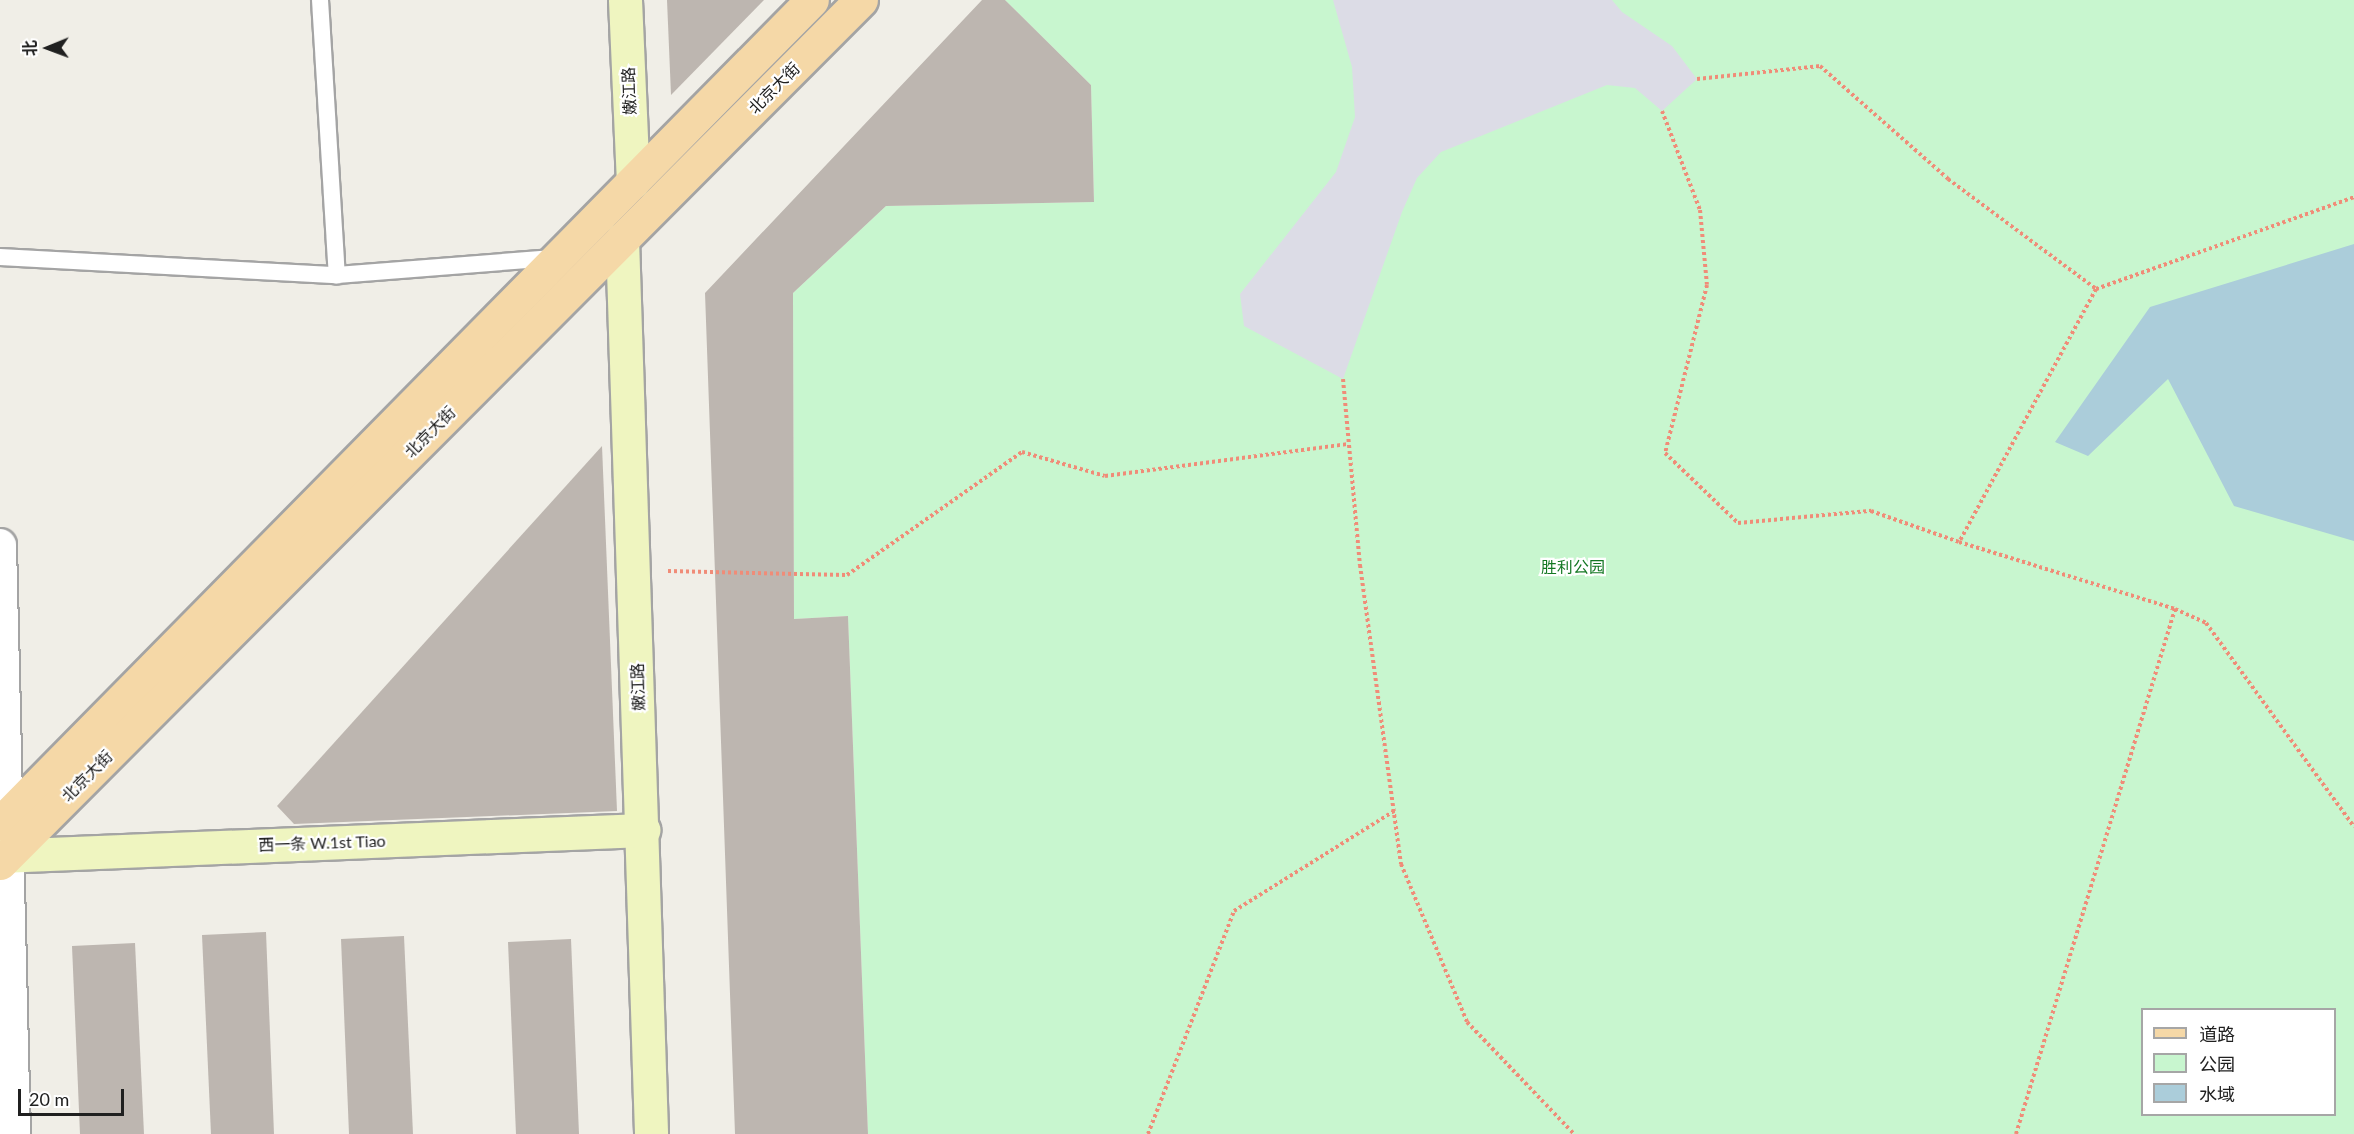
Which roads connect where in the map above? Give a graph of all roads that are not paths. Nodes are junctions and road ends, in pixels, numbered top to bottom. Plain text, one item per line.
1 (320, 0) edge
2 (625, 0) edge
3 (812, 0) edge
4 (861, 0) edge
5 (633, 182) junction
6 (622, 239) junction
7 (0, 257) edge
8 (556, 258) junction
9 (337, 275) junction
10 (0, 545) edge
11 (3, 820) edge
12 (643, 830) junction
13 (2, 858) edge
14 (15, 1134) edge
15 (651, 1134) edge

1 - 9 lane
2 - 5 main road, 嫩江路
3 - 5 main road, 北京大街
4 - 6 main road, 北京大街
5 - 8 main road, 北京大街
6 - 12 main road, 嫩江路
6 - 13 main road, 北京大街
7 - 9 lane
8 - 9 lane
8 - 11 main road, 北京大街
10 - 11 street
11 - 13 street
12 - 13 main road, 西一条 W.1st Tiao
12 - 15 main road, 嫩江路
13 - 14 street

